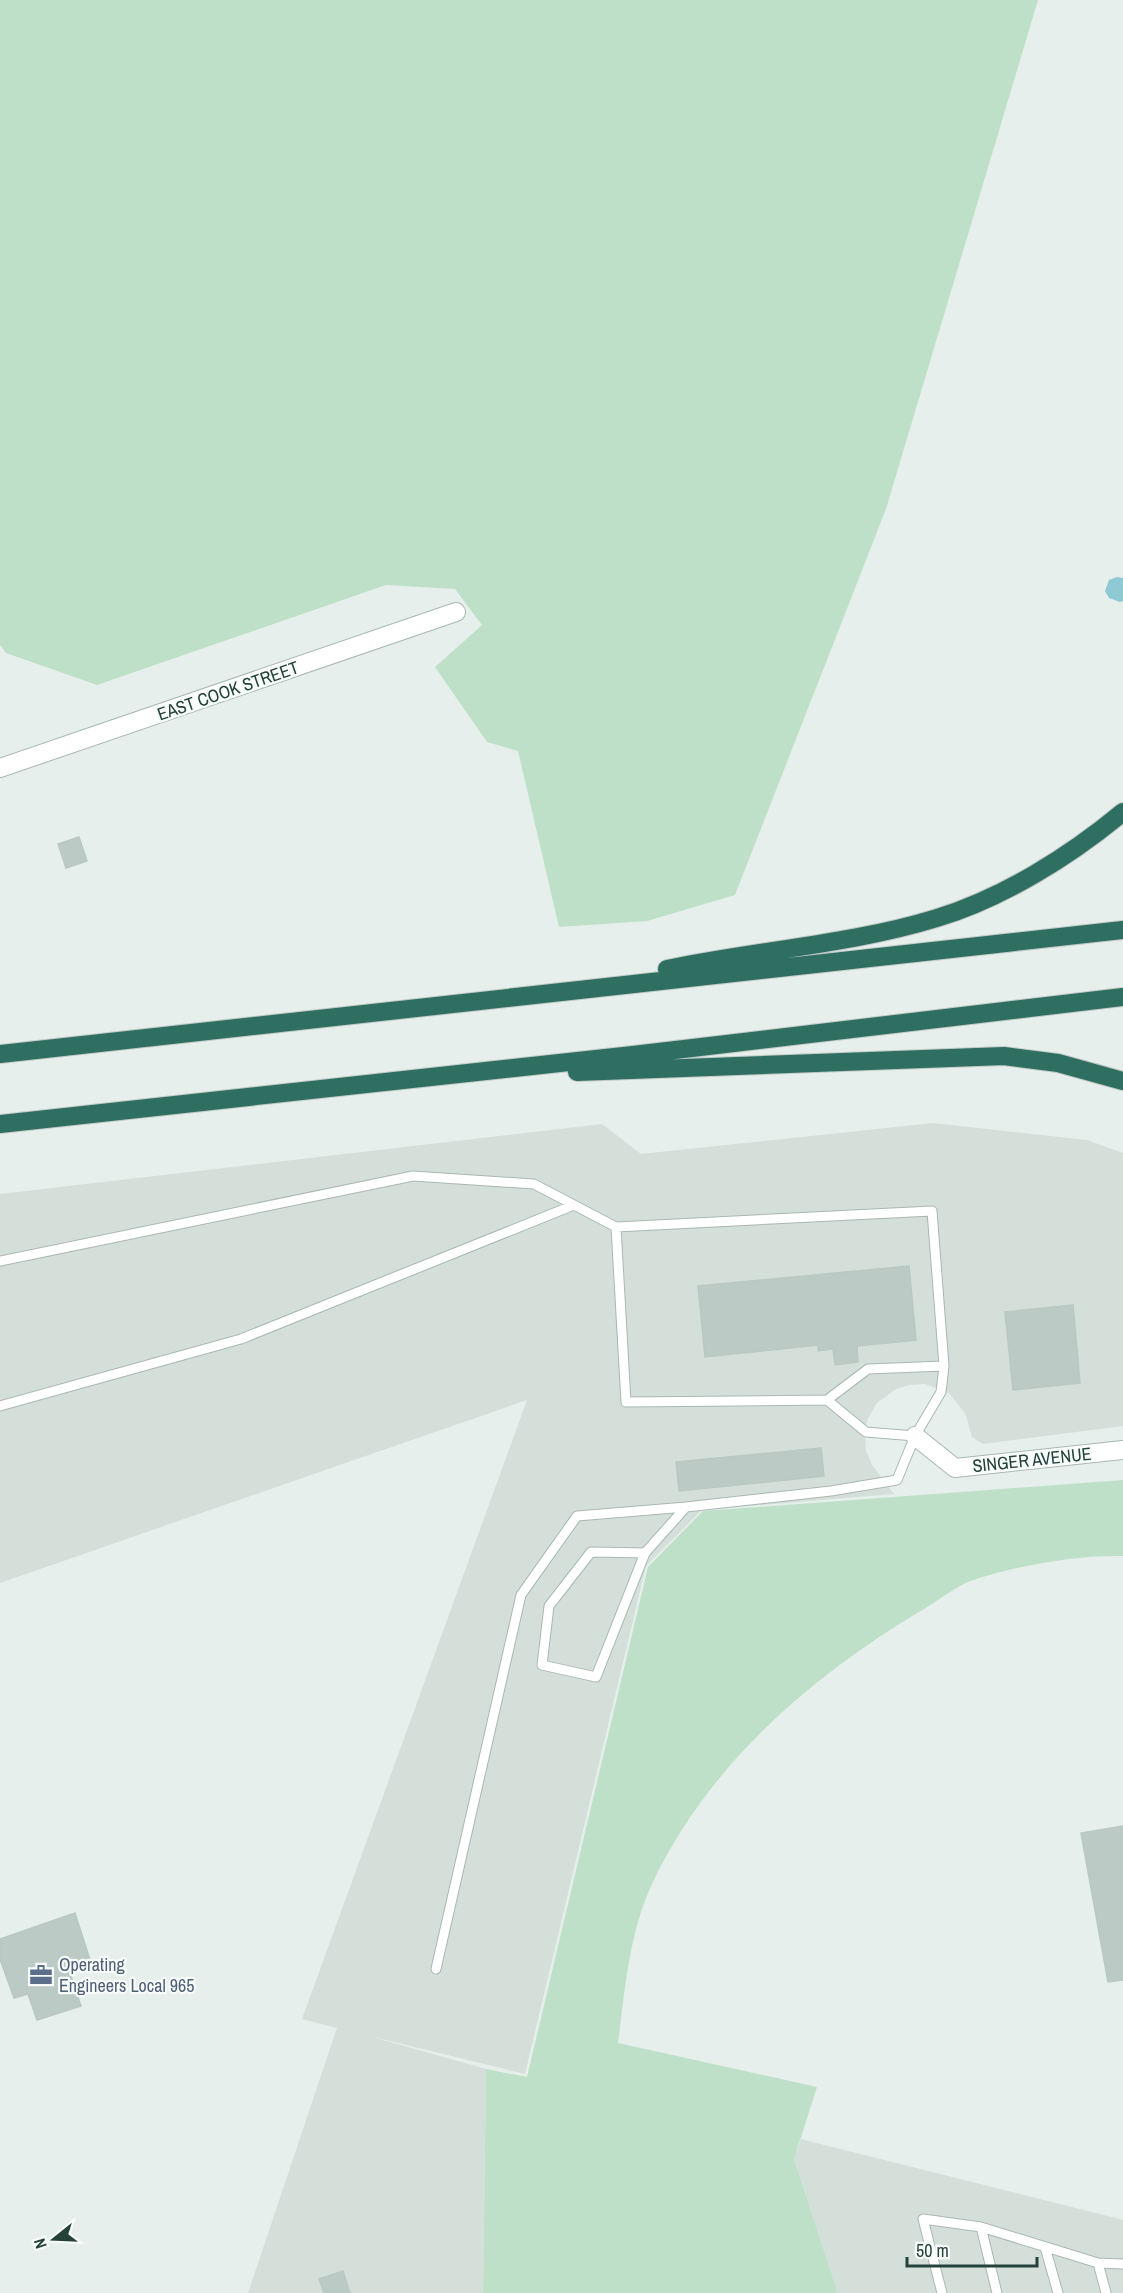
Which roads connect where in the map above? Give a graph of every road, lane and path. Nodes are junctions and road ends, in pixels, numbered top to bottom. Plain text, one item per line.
1 (456, 612) dead end
2 (0, 768) edge
3 (1123, 812) edge
4 (1123, 930) edge
5 (567, 991) junction
6 (1123, 997) edge
7 (0, 1054) edge
8 (407, 1079) junction
9 (1123, 1081) edge
10 (0, 1124) edge
11 (574, 1206) junction
12 (616, 1227) junction
13 (0, 1261) edge
14 (944, 1366) junction
15 (827, 1400) junction
16 (0, 1406) edge
17 (915, 1436) junction
18 (1123, 1450) edge
19 (686, 1507) junction
20 (645, 1553) junction
21 (436, 1970) dead end
22 (981, 2227) junction
23 (1045, 2247) junction
24 (1098, 2263) junction
25 (1123, 2264) edge
26 (942, 2293) edge
27 (997, 2293) edge
28 (1058, 2293) edge
29 (1106, 2293) edge

1 - 2 street, EAST COOK STREET
3 - 5 highway
4 - 5 highway
5 - 7 highway
6 - 8 highway
8 - 9 highway
8 - 10 highway
11 - 12 lane
11 - 13 lane
11 - 16 lane
12 - 14 lane
12 - 15 lane
14 - 15 lane
14 - 17 lane
15 - 17 lane
17 - 18 street, SINGER AVENUE
17 - 19 lane
19 - 20 lane
19 - 21 lane
20 - 20 lane
22 - 23 lane
22 - 26 lane
22 - 27 lane
23 - 24 lane
23 - 28 lane
24 - 25 lane
24 - 29 lane

